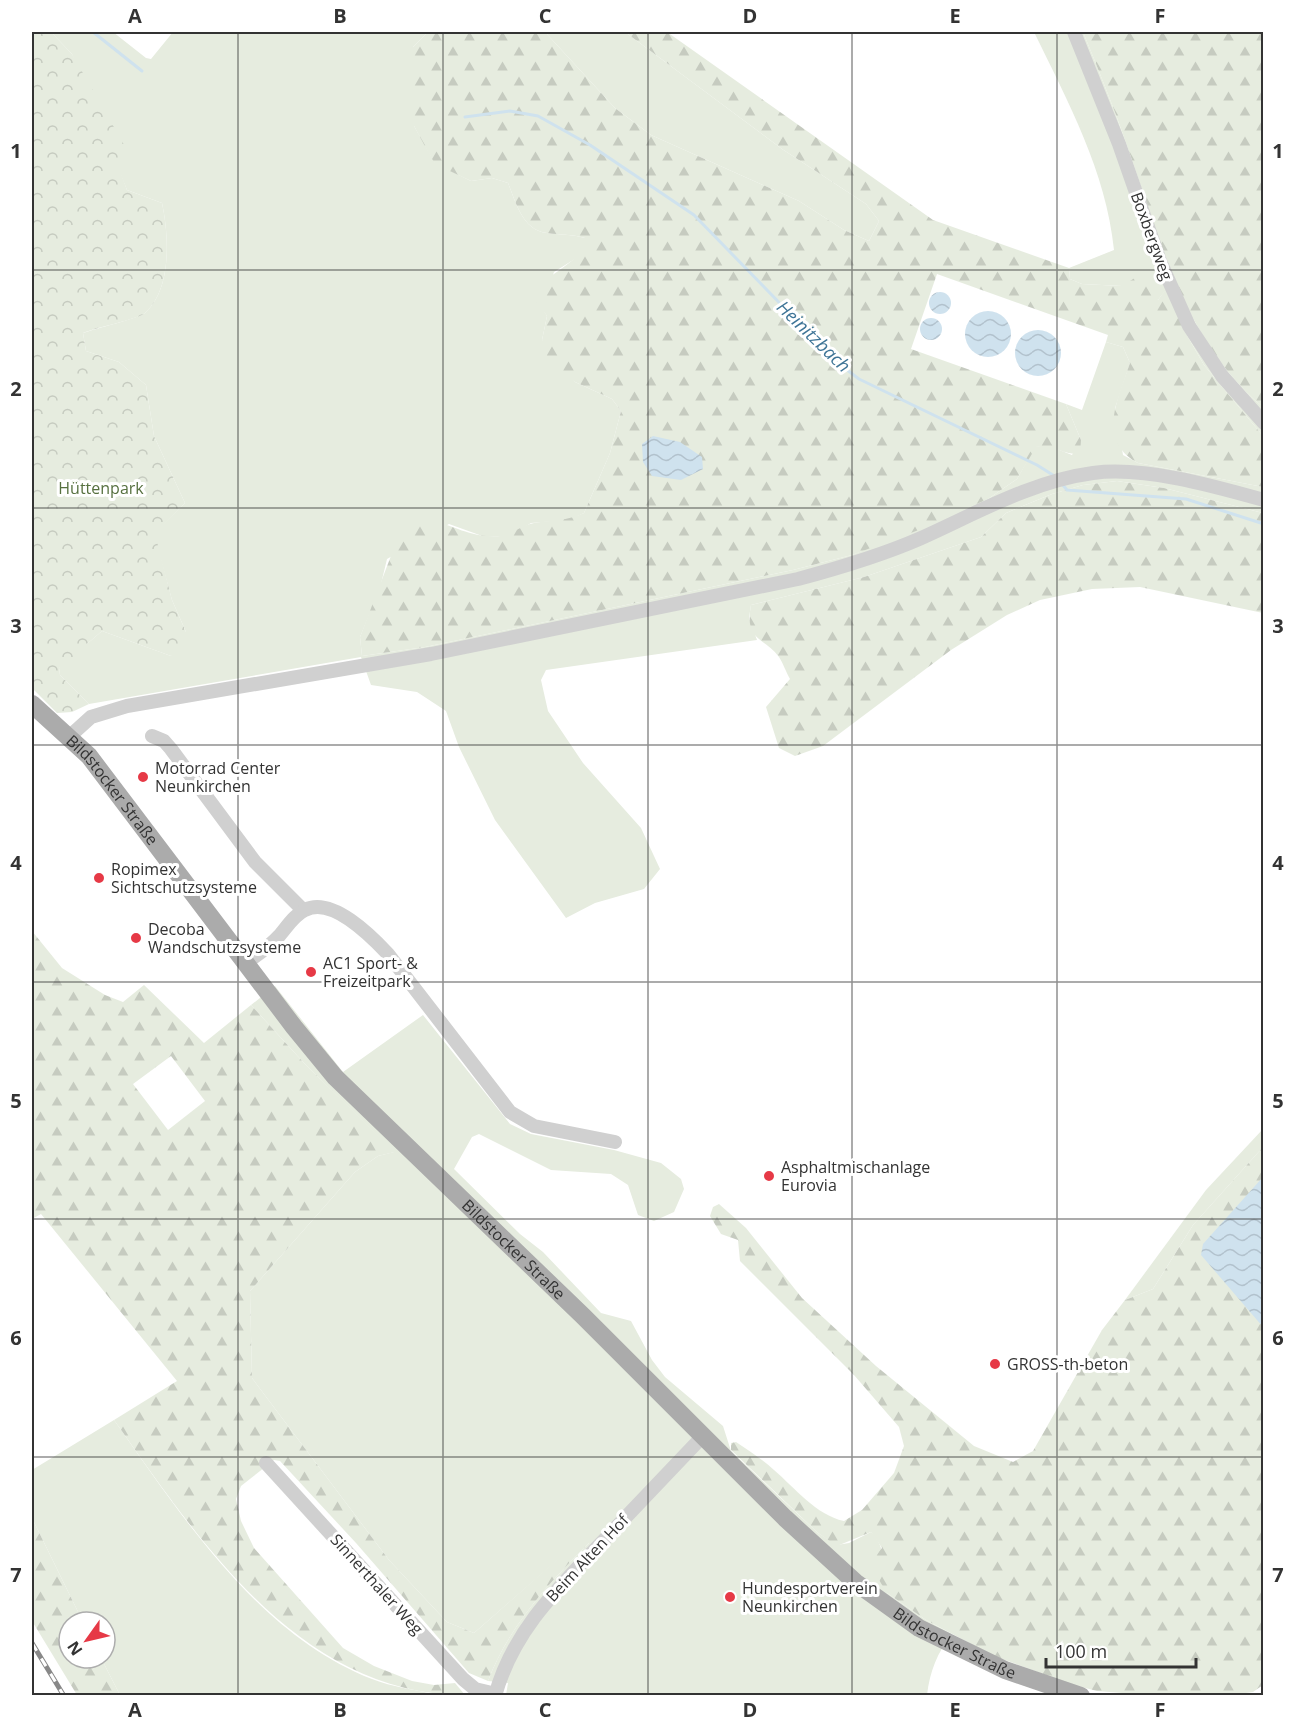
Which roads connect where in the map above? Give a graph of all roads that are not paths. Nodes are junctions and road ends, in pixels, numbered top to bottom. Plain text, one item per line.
1 (1074, 32) edge
2 (1263, 423) edge
3 (1263, 500) edge
4 (32, 704) edge
5 (70, 736) junction
6 (152, 736) dead end
7 (303, 910) junction
8 (246, 963) junction
9 (615, 1142) dead end
10 (703, 1436) junction
11 (266, 1463) dead end
12 (496, 1695) edge
13 (1081, 1695) edge

1 - 2 street, Boxbergweg
3 - 5 street
4 - 5 main road, Bildstocker Straße
5 - 8 main road, Bildstocker Straße
6 - 7 street
7 - 8 street
7 - 9 street
8 - 10 main road, Bildstocker Straße
10 - 12 street, Beim Alten Hof
10 - 13 main road, Bildstocker Straße
11 - 12 street, Sinnerthaler Weg

